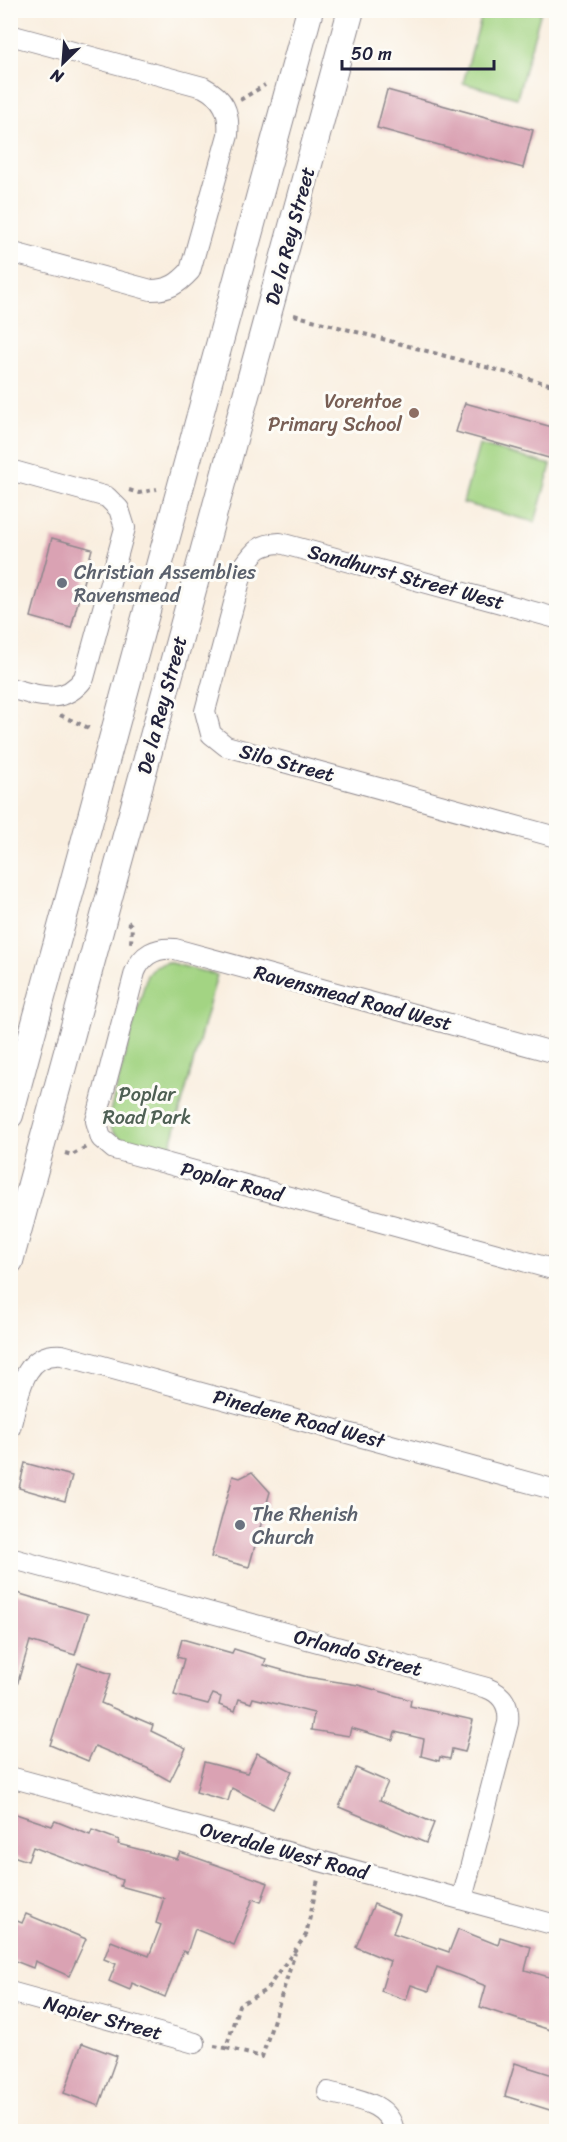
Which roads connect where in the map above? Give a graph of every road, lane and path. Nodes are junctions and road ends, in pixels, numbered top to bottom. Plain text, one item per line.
1 (310, 10) edge
2 (351, 10) edge
3 (10, 35) edge
4 (265, 85) dead end
5 (237, 102) dead end
6 (10, 252) edge
7 (294, 315) dead end
8 (556, 386) edge
9 (10, 470) edge
10 (120, 487) dead end
11 (157, 489) dead end
12 (256, 548) joint
13 (556, 618) edge
14 (10, 688) edge
15 (51, 712) dead end
16 (91, 729) dead end
17 (556, 837) edge
18 (128, 922) dead end
19 (140, 952) junction
20 (556, 1053) edge
21 (10, 1115) edge
22 (92, 1144) dead end
23 (65, 1153) dead end
24 (10, 1261) edge
25 (556, 1270) edge
26 (10, 1428) edge
27 (556, 1490) edge
28 (10, 1558) edge
29 (10, 1777) edge
30 (323, 1862) junction
31 (462, 1899) junction
32 (556, 1925) edge
33 (297, 1949) junction
34 (10, 1992) edge
35 (195, 2043) joint
36 (226, 2048) junction
37 (328, 2092) dead end
38 (394, 2132) edge

1 - 21 main road, De la Rey Street
2 - 24 main road, De la Rey Street
3 - 6 street
4 - 5 path
7 - 8 path
9 - 14 street
10 - 11 path
12 - 13 street, Sandhurst Street West
12 - 17 street, Silo Street
15 - 16 path
18 - 19 path
19 - 20 street, Ravensmead Road West
19 - 25 street, Poplar Road
22 - 23 path
26 - 27 street, Pinedene Road West
28 - 31 street, Orlando Street
29 - 30 street, Overdale West Road
30 - 31 street, Overdale West Road
30 - 33 path
31 - 32 street, Overdale West Road
33 - 36 path
33 - 36 path
34 - 35 street, Napier Street
35 - 36 path
37 - 38 street

